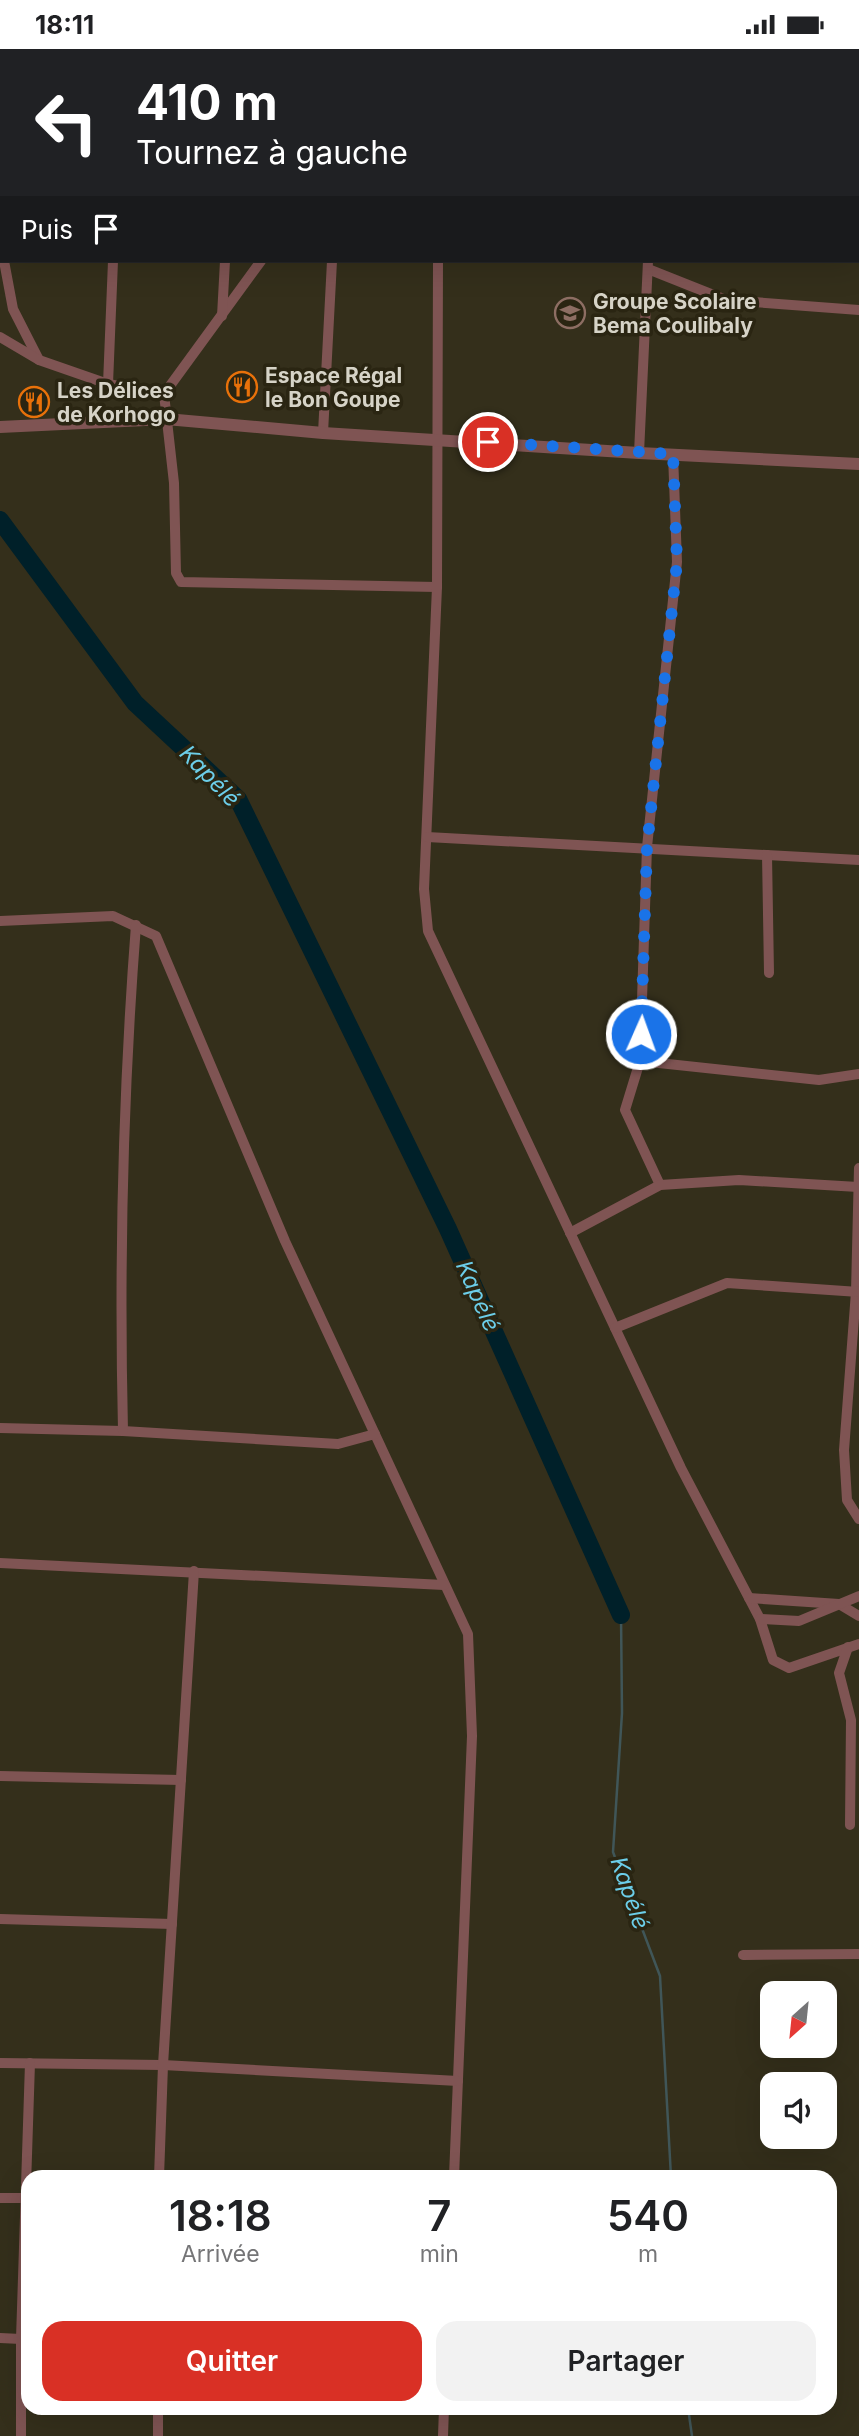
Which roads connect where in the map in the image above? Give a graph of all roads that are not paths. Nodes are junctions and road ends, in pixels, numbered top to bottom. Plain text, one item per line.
1 (4, 263) edge
2 (113, 263) edge
3 (225, 263) edge
4 (260, 263) edge
5 (332, 263) edge
6 (438, 263) edge
7 (648, 265) edge
8 (859, 310) edge
9 (222, 317) junction
10 (0, 337) edge
11 (39, 360) junction
12 (108, 384) junction
13 (164, 394) junction
14 (166, 419) junction
15 (0, 427) edge
16 (323, 433) junction
17 (437, 439) junction
18 (639, 453) junction
19 (673, 454) junction
20 (859, 464) edge
21 (437, 587) junction
22 (428, 837) junction
23 (647, 847) junction
24 (767, 855) junction
25 (859, 860) edge
26 (0, 921) edge
27 (136, 925) junction
28 (0, 934) edge
29 (769, 973) dead end
30 (640, 1061) junction
31 (859, 1074) edge
32 (859, 1168) edge
33 (660, 1185) junction
34 (858, 1187) edge
35 (570, 1233) junction
36 (857, 1292) edge
37 (615, 1328) junction
38 (0, 1428) edge
39 (123, 1431) junction
40 (375, 1434) junction
41 (859, 1519) edge
42 (0, 1563) edge
43 (194, 1571) junction
44 (444, 1585) junction
45 (859, 1596) edge
46 (749, 1598) junction
47 (839, 1604) junction
48 (859, 1616) edge
49 (760, 1619) junction
50 (859, 1643) edge
51 (848, 1647) junction
52 (0, 1776) edge
53 (181, 1780) junction
54 (850, 1825) dead end
55 (0, 1919) edge
56 (172, 1924) junction
57 (859, 1954) edge
58 (743, 1955) dead end
59 (0, 2063) edge
60 (30, 2063) junction
61 (163, 2066) junction
62 (458, 2081) junction
63 (28, 2170) edge
64 (159, 2170) edge
65 (454, 2170) edge
66 (0, 2198) edge
67 (21, 2198) edge
68 (0, 2338) edge
69 (21, 2339) edge
70 (21, 2415) edge
71 (158, 2415) edge
72 (444, 2415) edge
73 (21, 2436) edge
74 (158, 2436) edge
75 (443, 2436) edge

1 - 11 street
2 - 12 street
3 - 9 street
4 - 9 street
5 - 16 street
6 - 17 street
7 - 8 street
7 - 18 street
9 - 13 street
10 - 11 street
11 - 12 street
12 - 13 street
13 - 14 street
14 - 15 street
14 - 16 street
14 - 21 street
16 - 17 street
17 - 18 street
17 - 21 street
18 - 19 street
19 - 20 street
19 - 23 street
21 - 22 street
22 - 23 street
22 - 35 street
23 - 24 street
23 - 30 street
24 - 25 street
24 - 29 street
26 - 27 street
26 - 28 street
27 - 39 street
27 - 40 street
30 - 31 street
30 - 33 street
32 - 34 street
33 - 34 street
33 - 35 street
34 - 36 street
35 - 37 street
36 - 37 street
36 - 41 street
37 - 46 street
38 - 39 street
39 - 40 street
40 - 44 street
42 - 43 street
43 - 44 street
43 - 53 street
44 - 62 street
45 - 47 street
46 - 47 street
46 - 49 street
47 - 48 street
47 - 49 street
49 - 51 street
50 - 51 street
51 - 54 street
52 - 53 street
53 - 56 street
55 - 56 street
56 - 61 street
57 - 58 street
59 - 60 street
60 - 61 street
60 - 63 street
61 - 62 street
61 - 64 street
62 - 65 street
66 - 67 street
68 - 69 street
70 - 73 street
71 - 74 street
72 - 75 street

